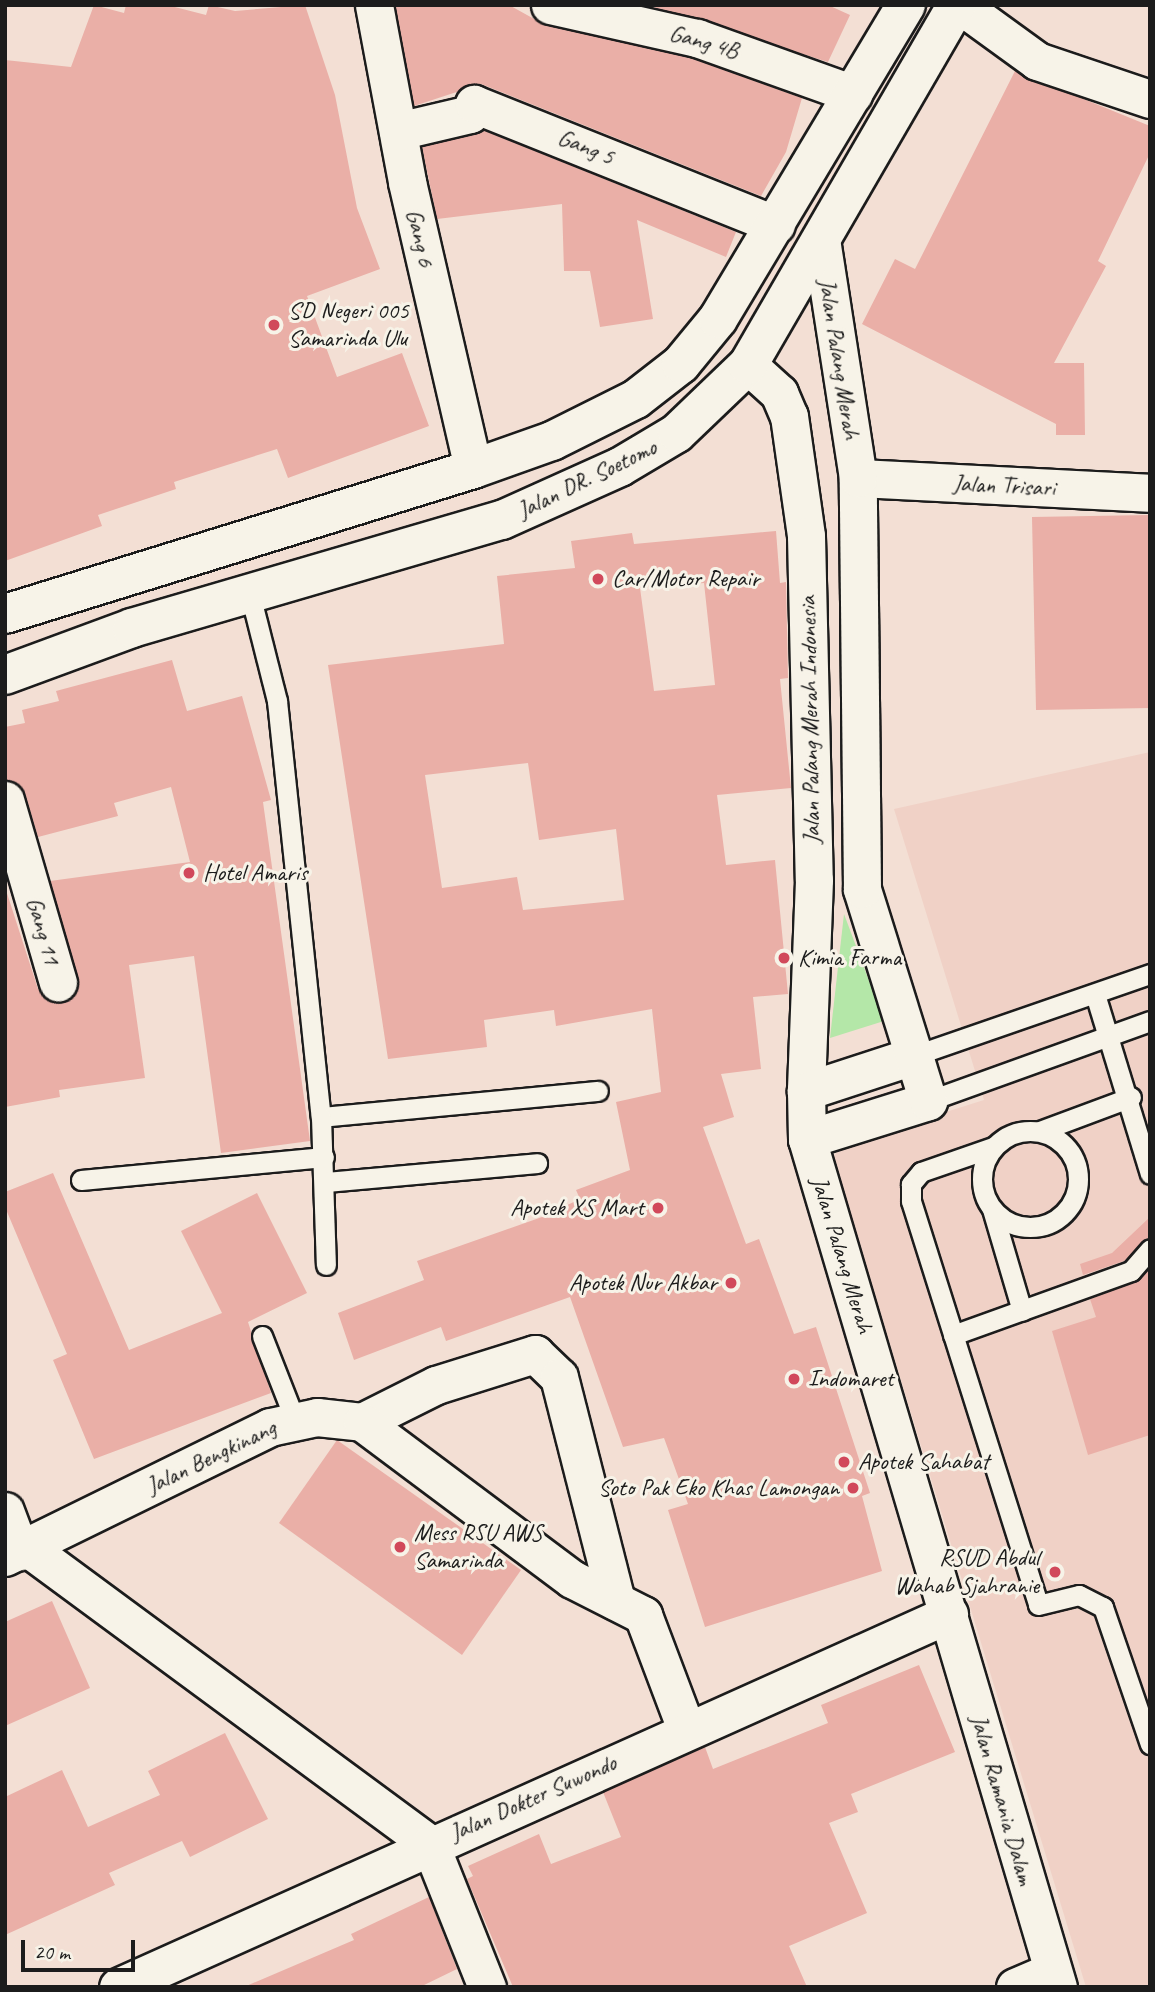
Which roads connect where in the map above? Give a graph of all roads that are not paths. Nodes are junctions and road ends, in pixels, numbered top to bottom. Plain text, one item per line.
1 (374, 5) edge
2 (550, 5) edge
3 (906, 5) edge
4 (959, 5) edge
5 (853, 94) junction
6 (1150, 99) edge
7 (397, 131) junction
8 (776, 225) junction
9 (821, 239) junction
10 (748, 365) junction
11 (473, 469) junction
12 (858, 478) junction
13 (1150, 493) edge
14 (119, 578) junction
15 (251, 598) junction
16 (6, 613) edge
17 (132, 628) junction
18 (5, 675) edge
19 (811, 743) junction
20 (860, 743) junction
21 (5, 800) edge
22 (1150, 974) edge
23 (58, 982) dead end
24 (1094, 993) junction
25 (1150, 1021) edge
26 (1109, 1035) junction
27 (913, 1056) junction
28 (598, 1091) dead end
29 (806, 1091) junction
30 (1131, 1097) junction
31 (928, 1101) junction
32 (321, 1117) junction
33 (1040, 1131) junction
34 (807, 1139) junction
35 (993, 1147) junction
36 (324, 1157) junction
37 (537, 1163) dead end
38 (1150, 1174) edge
39 (81, 1180) dead end
40 (326, 1182) junction
41 (992, 1209) junction
42 (1150, 1248) edge
43 (326, 1265) dead end
44 (1022, 1311) junction
45 (953, 1335) junction
46 (262, 1336) dead end
47 (295, 1420) junction
48 (362, 1422) junction
49 (5, 1511) edge
50 (18, 1552) edge
51 (616, 1601) junction
52 (949, 1614) junction
53 (686, 1729) junction
54 (1150, 1744) edge
55 (430, 1844) junction
56 (1054, 1979) edge
57 (118, 1987) edge
58 (487, 1987) edge
59 (1015, 1987) edge

1 - 7 street, Gang 6
2 - 5 street, Gang 4B
3 - 5 street, Jalan DR. Soetomo
4 - 6 street
4 - 9 street, Jalan DR. Soetomo
5 - 8 street, Jalan DR. Soetomo
7 - 8 street, Gang 5
7 - 11 street, Gang 6
8 - 11 street, Jalan DR. Soetomo
9 - 10 street, Jalan DR. Soetomo
9 - 12 street, Jalan Palang Merah
10 - 15 street, Jalan DR. Soetomo
10 - 19 street, Jalan Palang Merah Indonesia
11 - 14 street, Jalan DR. Soetomo
12 - 13 street, Jalan Trisari
12 - 20 street, Jalan Palang Merah Indonesia
14 - 16 street, Jalan DR. Soetomo
14 - 17 street
15 - 17 street, Jalan DR. Soetomo
15 - 32 lane
17 - 18 street, Jalan DR. Soetomo
19 - 20 street
19 - 29 street, Jalan Palang Merah Indonesia
20 - 27 street, Jalan Palang Merah Indonesia
21 - 23 street, Gang 11
22 - 24 lane
24 - 26 lane
24 - 27 lane
25 - 26 lane
26 - 30 lane
26 - 31 lane
27 - 29 street
27 - 31 street, Jalan Palang Merah Indonesia
28 - 32 lane
29 - 34 street, Jalan Palang Merah
30 - 33 lane
30 - 38 lane
31 - 34 street
32 - 36 lane
33 - 35 lane
33 - 41 lane
34 - 52 street, Jalan Palang Merah
35 - 41 lane
35 - 45 lane
36 - 39 lane
36 - 40 lane
37 - 40 lane
40 - 43 lane
41 - 44 lane
42 - 44 lane
44 - 45 lane
45 - 54 lane
46 - 47 lane
47 - 48 street, Jalan Bengkinang
47 - 50 street, Jalan Bengkinang
48 - 51 street
48 - 51 street
49 - 50 street
50 - 55 street
51 - 53 street
52 - 53 street, Jalan Dokter Suwondo
52 - 56 street, Jalan Ramania Dalam
53 - 55 street, Jalan Dokter Suwondo
55 - 57 street, Jalan Dokter Suwondo
55 - 58 street
56 - 59 street

